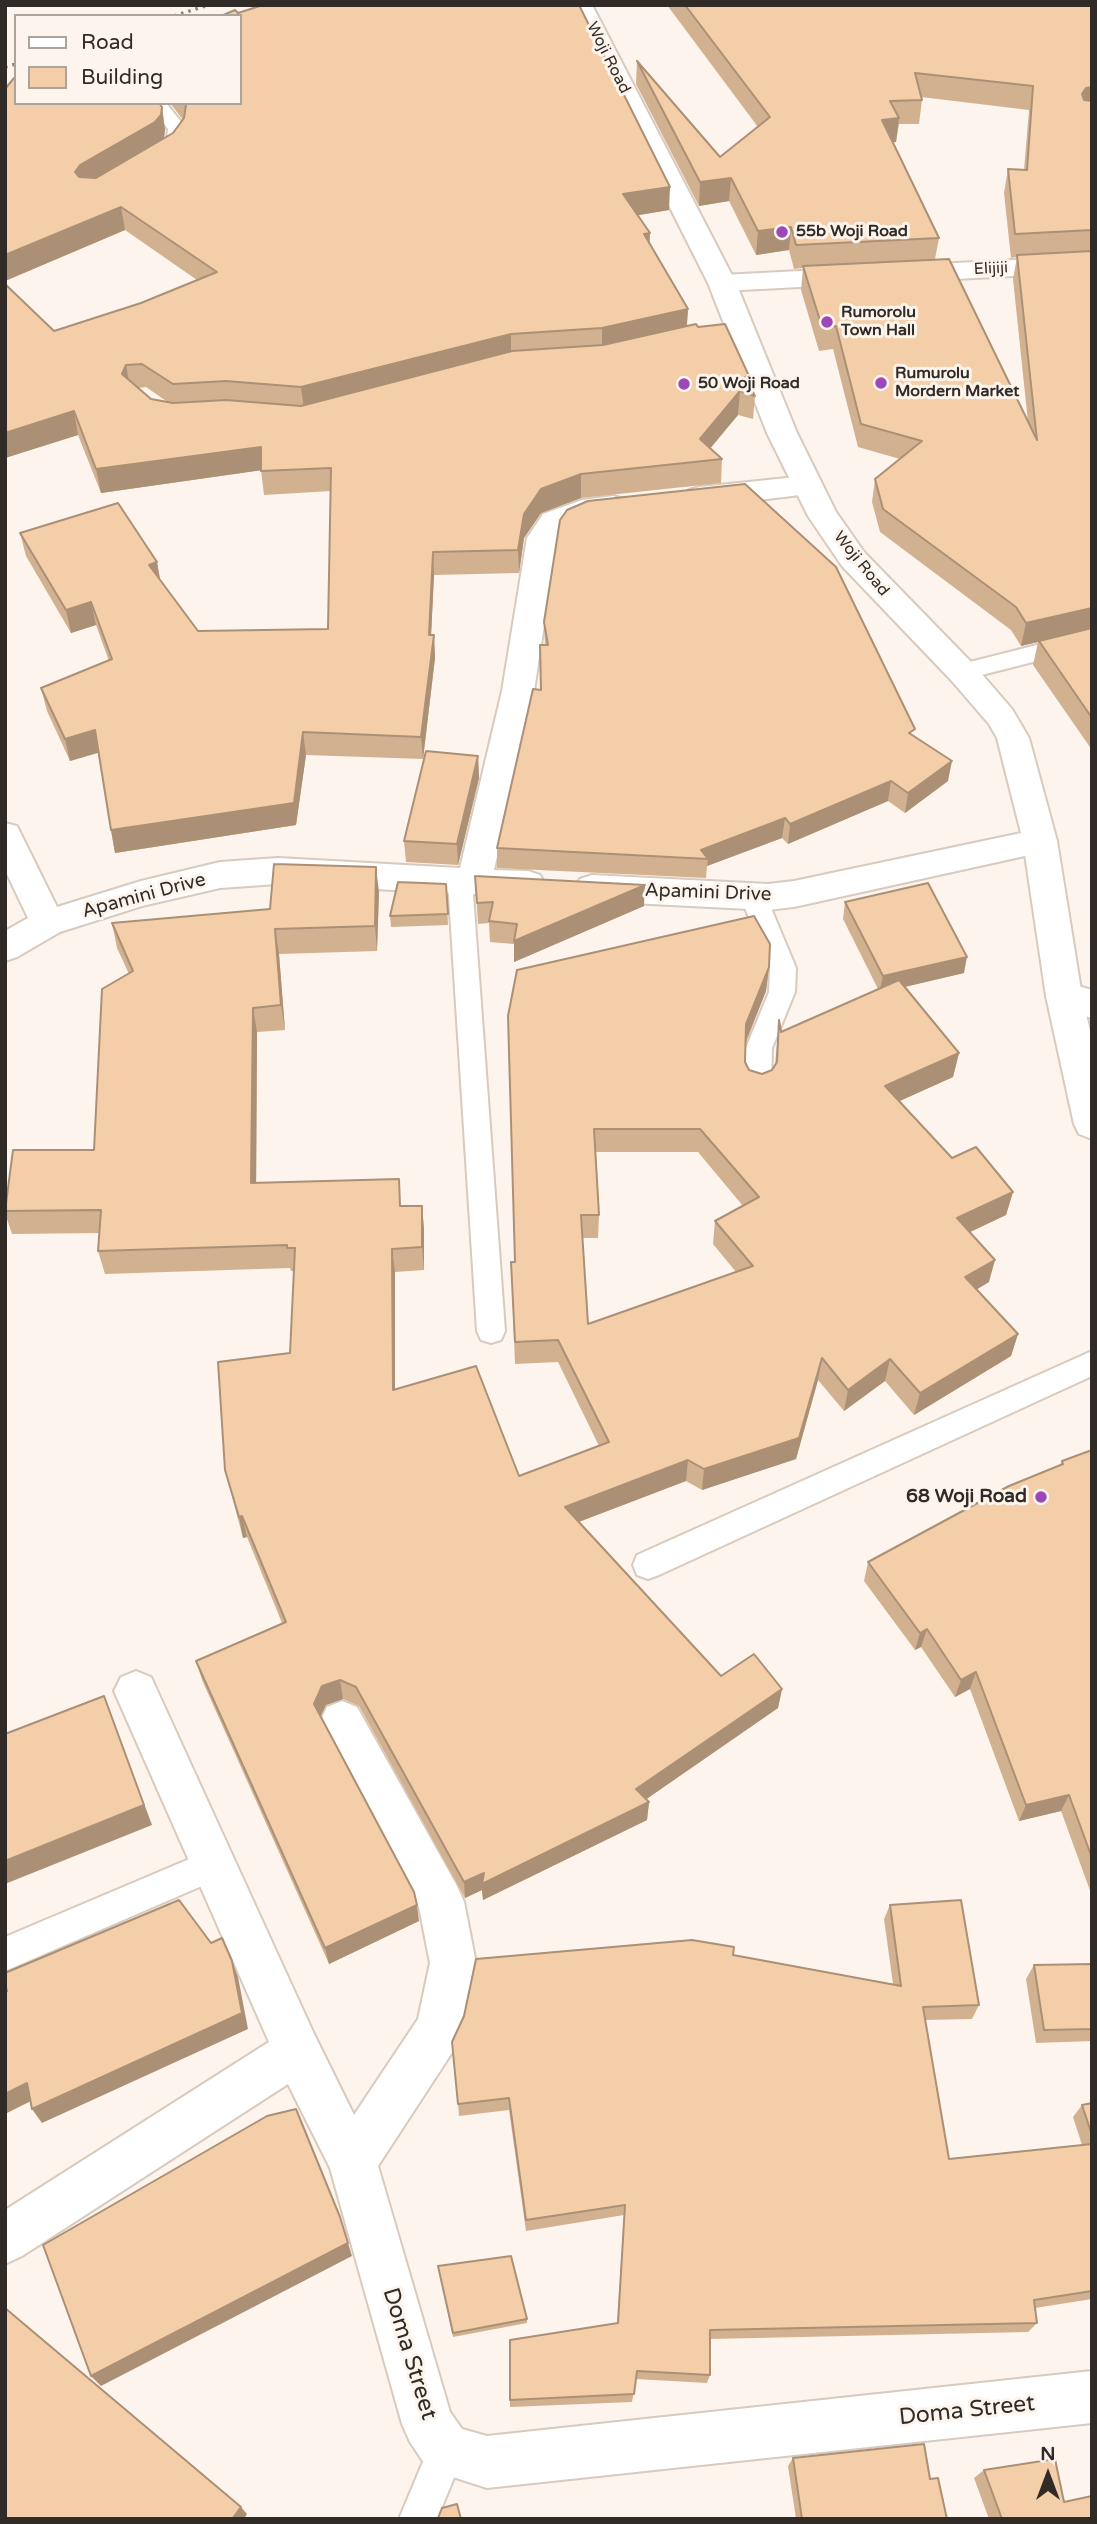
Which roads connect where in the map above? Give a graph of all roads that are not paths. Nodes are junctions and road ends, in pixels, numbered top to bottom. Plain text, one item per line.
1 (580, 5) edge
2 (158, 105) edge
3 (139, 169) edge
4 (1092, 264) edge
5 (722, 283) junction
6 (806, 486) junction
7 (1092, 639) edge
8 (962, 672) junction
9 (5, 835) edge
10 (1040, 841) junction
11 (467, 881) junction
12 (753, 896) junction
13 (48, 923) junction
14 (5, 948) edge
15 (1078, 1000) edge
16 (758, 1086) edge
17 (1092, 1124) edge
18 (491, 1331) dead end
19 (1092, 1363) edge
20 (648, 1565) dead end
21 (136, 1691) dead end
22 (342, 1721) dead end
23 (213, 1865) junction
24 (5, 1954) edge
25 (297, 2051) junction
26 (352, 2162) junction
27 (5, 2239) edge
28 (1092, 2397) edge
29 (446, 2451) junction
30 (418, 2519) edge

1 - 5 street, Woji Road
2 - 3 lane
4 - 5 street, Elijiji
5 - 6 street, Woji Road
6 - 8 street, Woji Road
6 - 11 street
7 - 8 lane
8 - 10 street, Woji Road
9 - 13 street
10 - 12 street, Apamini Drive
10 - 15 street, Woji Road
11 - 12 street, Apamini Drive
11 - 13 street, Apamini Drive
11 - 18 lane
12 - 16 lane
13 - 14 street, Apamini Drive
15 - 17 street, Woji Road
19 - 20 lane
21 - 23 street, Doma Street
22 - 26 street
23 - 24 lane
23 - 25 street, Doma Street
25 - 26 street, Doma Street
25 - 27 street
26 - 29 street, Doma Street
28 - 29 street, Doma Street
29 - 30 lane

